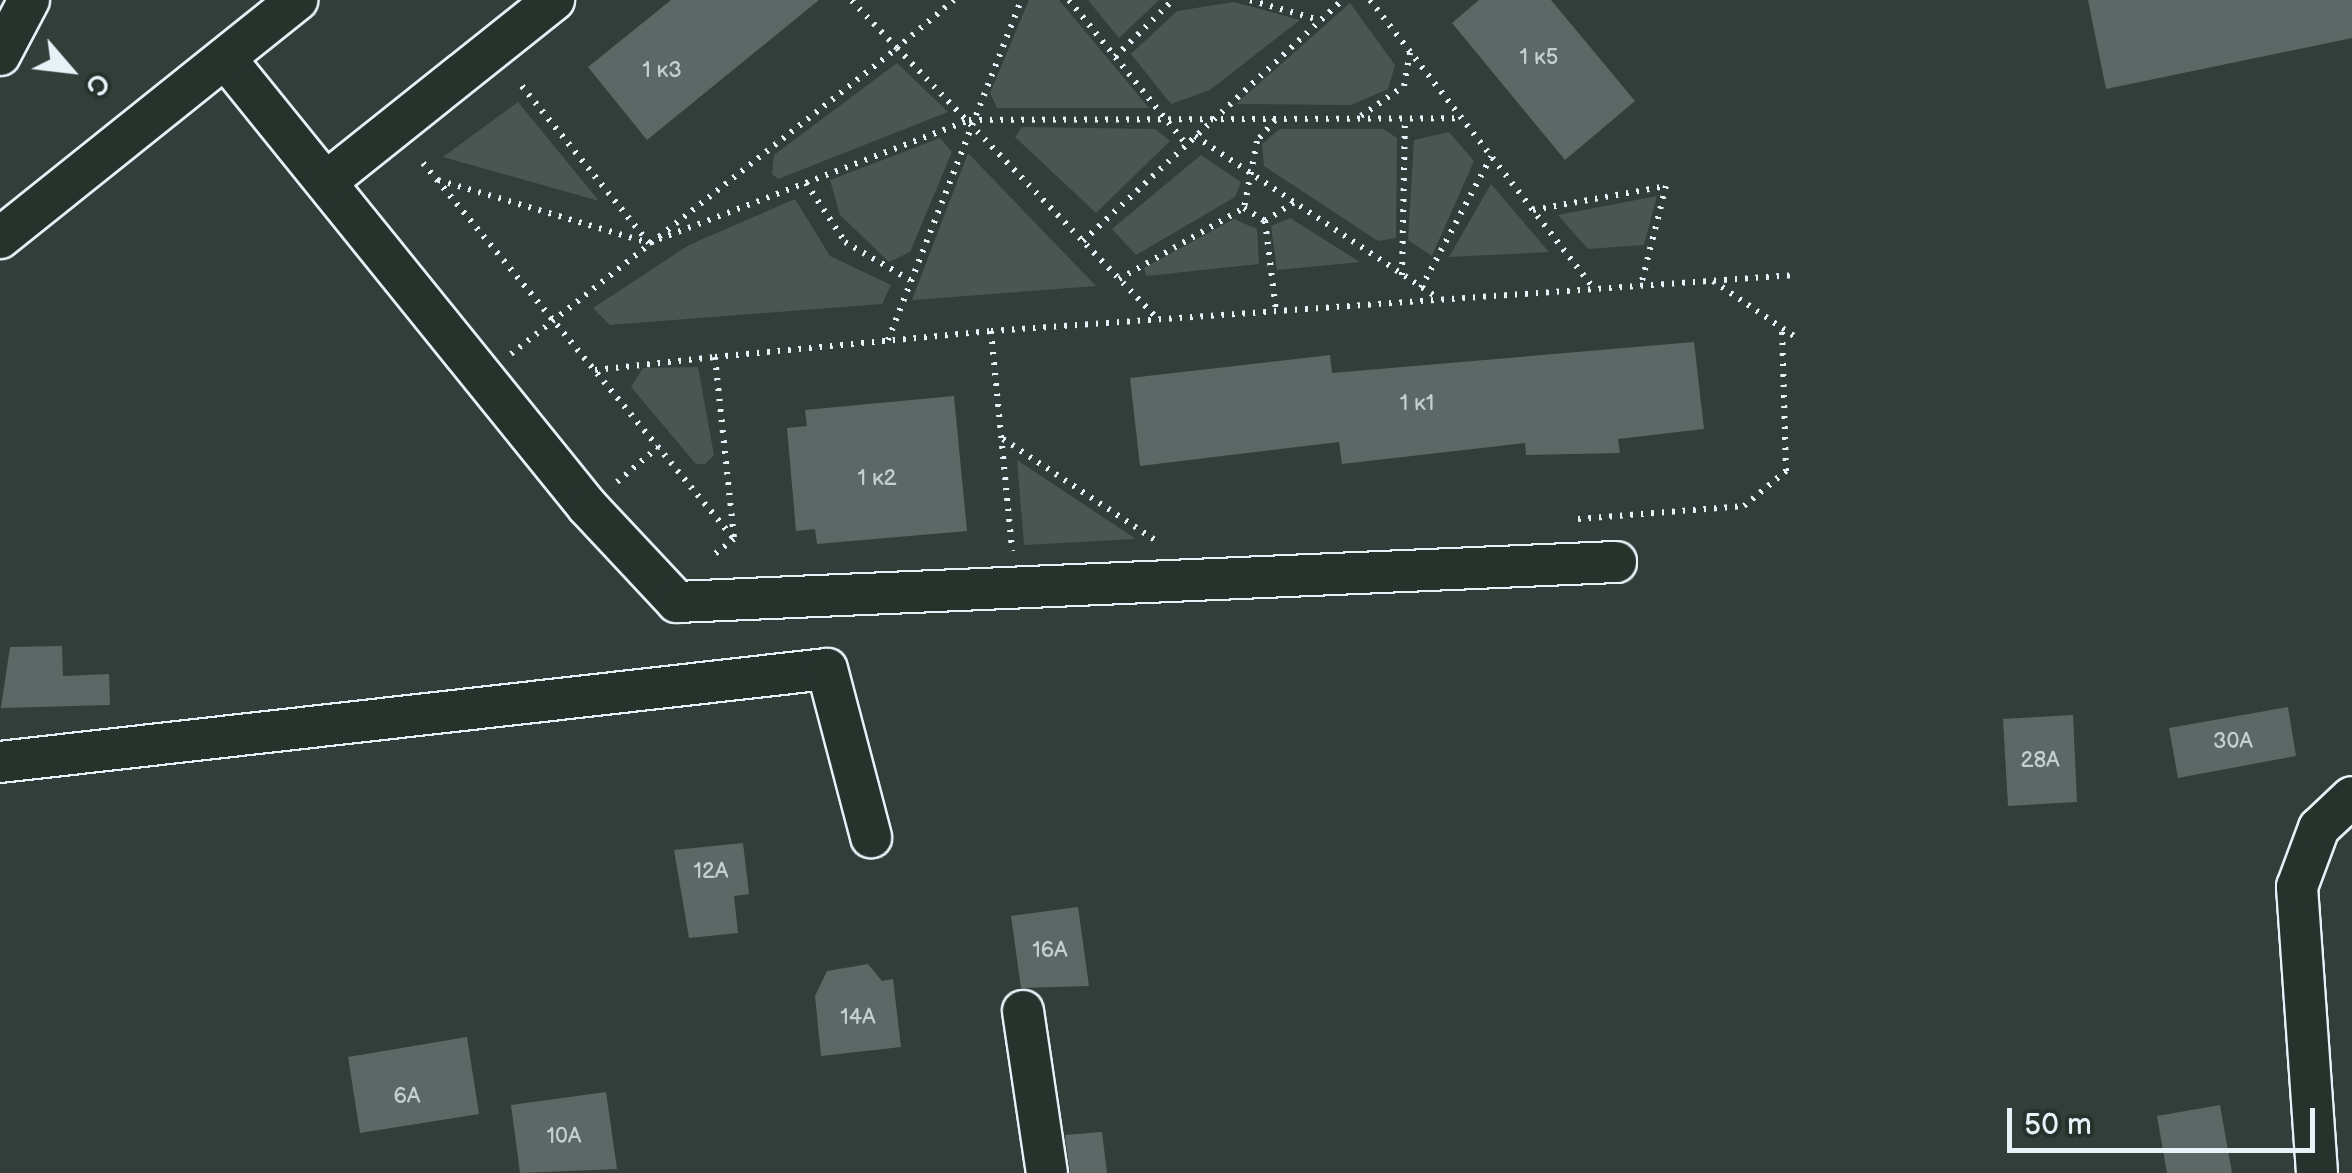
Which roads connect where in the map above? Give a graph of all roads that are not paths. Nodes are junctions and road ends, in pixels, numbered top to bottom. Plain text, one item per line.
1 (30, 0) edge
2 (297, 0) edge
3 (554, 0) edge
4 (0, 55) edge
5 (225, 58) junction
6 (326, 182) junction
7 (0, 238) edge
8 (1616, 562) dead end
9 (0, 762) edge
10 (2352, 797) edge
11 (870, 837) dead end
12 (1023, 1011) dead end
13 (1048, 1173) edge
14 (2317, 1173) edge

1 - 4 street
2 - 5 street
3 - 6 street
5 - 6 street
5 - 7 street
6 - 8 street
9 - 11 street
10 - 14 street
12 - 13 street

